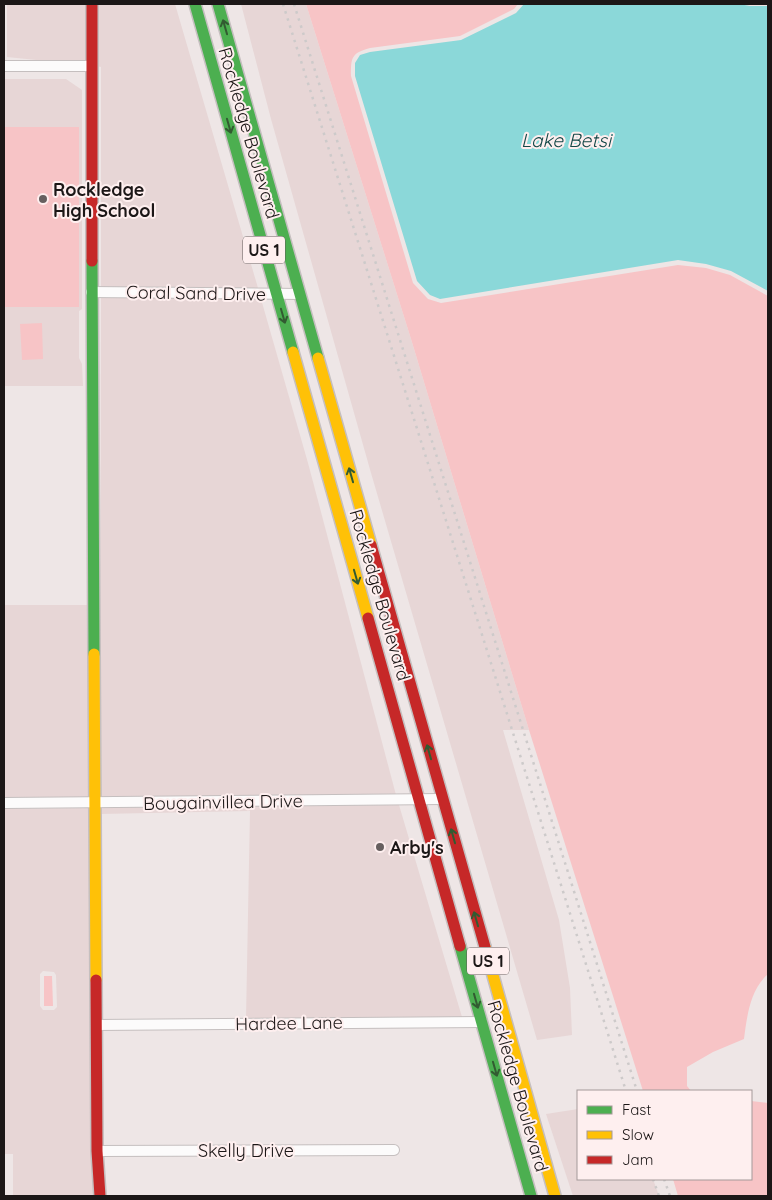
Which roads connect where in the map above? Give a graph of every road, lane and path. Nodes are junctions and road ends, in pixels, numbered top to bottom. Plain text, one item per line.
1 (92, 4) edge
2 (195, 4) edge
3 (218, 4) edge
4 (211, 63) junction
5 (4, 66) edge
6 (92, 66) junction
7 (243, 91) junction
8 (223, 104) junction
9 (257, 141) junction
10 (91, 292) junction
11 (276, 294) junction
12 (300, 294) junction
13 (329, 480) junction
14 (360, 506) junction
15 (346, 542) junction
16 (378, 572) junction
17 (442, 799) junction
18 (419, 800) junction
19 (4, 803) edge
20 (95, 803) junction
21 (482, 1022) junction
22 (96, 1025) junction
23 (513, 1050) junction
24 (394, 1150) dead end
25 (97, 1151) junction
26 (100, 1196) edge
27 (531, 1196) edge
28 (554, 1196) edge

1 - 6 main road
2 - 4 main road, Rockledge Boulevard / US 1
7 -> 3 main road, Rockledge Boulevard / US 1
4 - 7 main road
4 - 8 main road, Rockledge Boulevard / US 1
5 - 6 street
6 - 10 main road
7 - 9 main road, Rockledge Boulevard / US 1
8 - 9 main road
8 -> 11 main road, Rockledge Boulevard / US 1
9 - 12 main road, Rockledge Boulevard / US 1
10 - 11 street, Coral Sand Drive
10 - 20 main road
11 - 12 street, Coral Sand Drive
11 -> 13 main road, Rockledge Boulevard / US 1
14 -> 12 main road, Rockledge Boulevard / US 1
13 - 14 main road
13 - 15 main road, Rockledge Boulevard / US 1
14 - 16 main road, Rockledge Boulevard / US 1
15 - 16 main road
15 -> 18 main road, Rockledge Boulevard / US 1
17 -> 16 main road, Rockledge Boulevard / US 1
17 - 18 street, Bougainvillea Drive
23 -> 17 main road, Rockledge Boulevard / US 1
18 - 20 street, Bougainvillea Drive
18 -> 21 main road, Rockledge Boulevard / US 1
19 - 20 street, Bougainvillea Drive
20 - 22 main road
21 - 22 street, Hardee Lane
21 - 23 main road
21 -> 27 main road, Rockledge Boulevard / US 1
22 - 25 main road
23 - 28 main road, Rockledge Boulevard / US 1
24 - 25 street, Skelly Drive
25 - 26 main road

